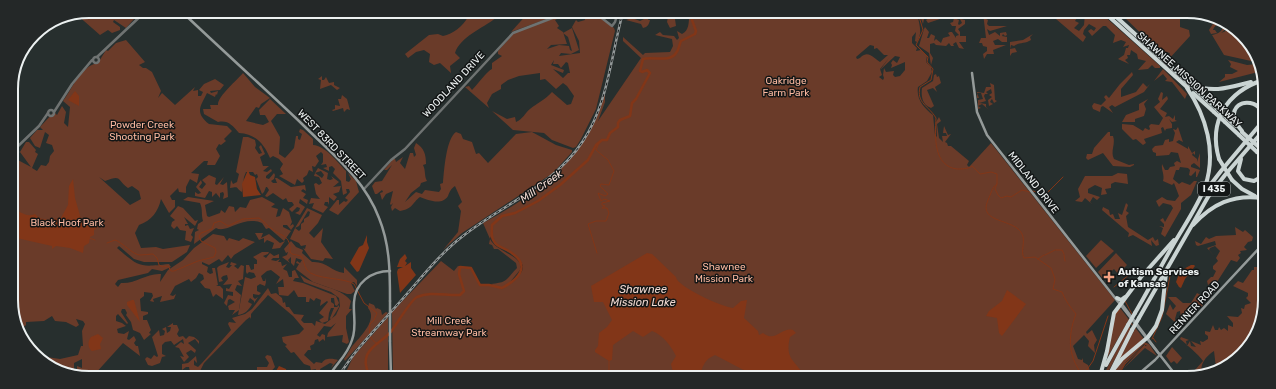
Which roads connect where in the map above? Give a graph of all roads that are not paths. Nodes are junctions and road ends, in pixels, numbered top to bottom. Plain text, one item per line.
1 (138, 18) edge
2 (188, 18) edge
3 (552, 18) edge
4 (601, 18) edge
5 (616, 18) edge
6 (1110, 18) edge
7 (1118, 18) edge
8 (98, 58) junction
9 (93, 62) junction
10 (972, 73) dead end
11 (1187, 81) junction
12 (1258, 81) edge
13 (1258, 82) edge
14 (1187, 88) junction
15 (57, 106) junction
16 (1258, 108) edge
17 (51, 110) junction
18 (1215, 110) junction
19 (54, 112) junction
20 (48, 113) junction
21 (51, 116) junction
22 (44, 120) junction
23 (1258, 124) edge
24 (1258, 127) edge
25 (1255, 130) junction
26 (1241, 132) junction
27 (1258, 138) edge
28 (18, 148) edge
29 (1258, 149) edge
30 (1243, 154) junction
31 (1258, 179) edge
32 (364, 189) junction
33 (1258, 197) edge
34 (1258, 199) edge
35 (1199, 200) junction
36 (1186, 222) junction
37 (1189, 229) junction
38 (1258, 249) edge
39 (1167, 269) junction
40 (390, 270) junction
41 (1108, 288) junction
42 (1125, 297) junction
43 (1117, 298) junction
44 (1120, 304) junction
45 (1147, 338) junction
46 (1160, 355) junction
47 (333, 371) edge
48 (391, 371) edge
49 (1102, 371) edge
50 (1103, 371) edge
51 (1111, 371) edge
52 (1112, 371) edge
53 (1142, 371) edge
54 (1173, 371) edge

1 - 8 street
2 - 32 main road, WEST 83RD STREET
3 - 32 street, WOODLAND DRIVE
4 - 5 street
6 - 14 highway, SHAWNEE MISSION PARKWAY
7 - 11 highway, SHAWNEE MISSION PARKWAY
8 - 9 street
8 - 9 street
9 - 15 street
10 - 41 main road, MIDLAND DRIVE
11 - 12 highway
11 - 18 highway, SHAWNEE MISSION PARKWAY
13 - 33 highway, bridge
14 - 18 highway, SHAWNEE MISSION PARKWAY
14 - 35 highway
15 - 17 street
15 - 19 street
16 - 26 highway
17 - 19 street
17 - 20 street
18 - 26 highway, SHAWNEE MISSION PARKWAY, bridge
19 - 21 street
20 - 21 street
20 - 22 street
21 - 22 street
22 - 28 street
23 - 25 highway
24 - 25 highway, I 435
25 - 35 highway, I 435
26 - 29 highway, SHAWNEE MISSION PARKWAY, bridge
27 - 30 highway, I 435
30 - 31 highway
30 - 37 highway, I 435
32 - 40 main road, WEST 83RD STREET
34 - 37 highway
35 - 36 highway, I 435
36 - 42 highway
36 - 50 highway, I 435, bridge
37 - 39 highway, I 435
38 - 46 main road, RENNER ROAD
39 - 45 highway
39 - 51 highway, I 435, bridge
40 - 47 main road
40 - 48 main road, WEST 83RD STREET, bridge
41 - 43 main road, MIDLAND DRIVE
41 - 44 main road, MIDLAND DRIVE
42 - 43 highway
42 - 44 highway
43 - 44 main road, MIDLAND DRIVE
44 - 45 main road, MIDLAND DRIVE
44 - 49 highway
45 - 46 main road, MIDLAND DRIVE
45 - 52 highway
46 - 53 main road, RENNER ROAD
46 - 54 main road, MIDLAND DRIVE

